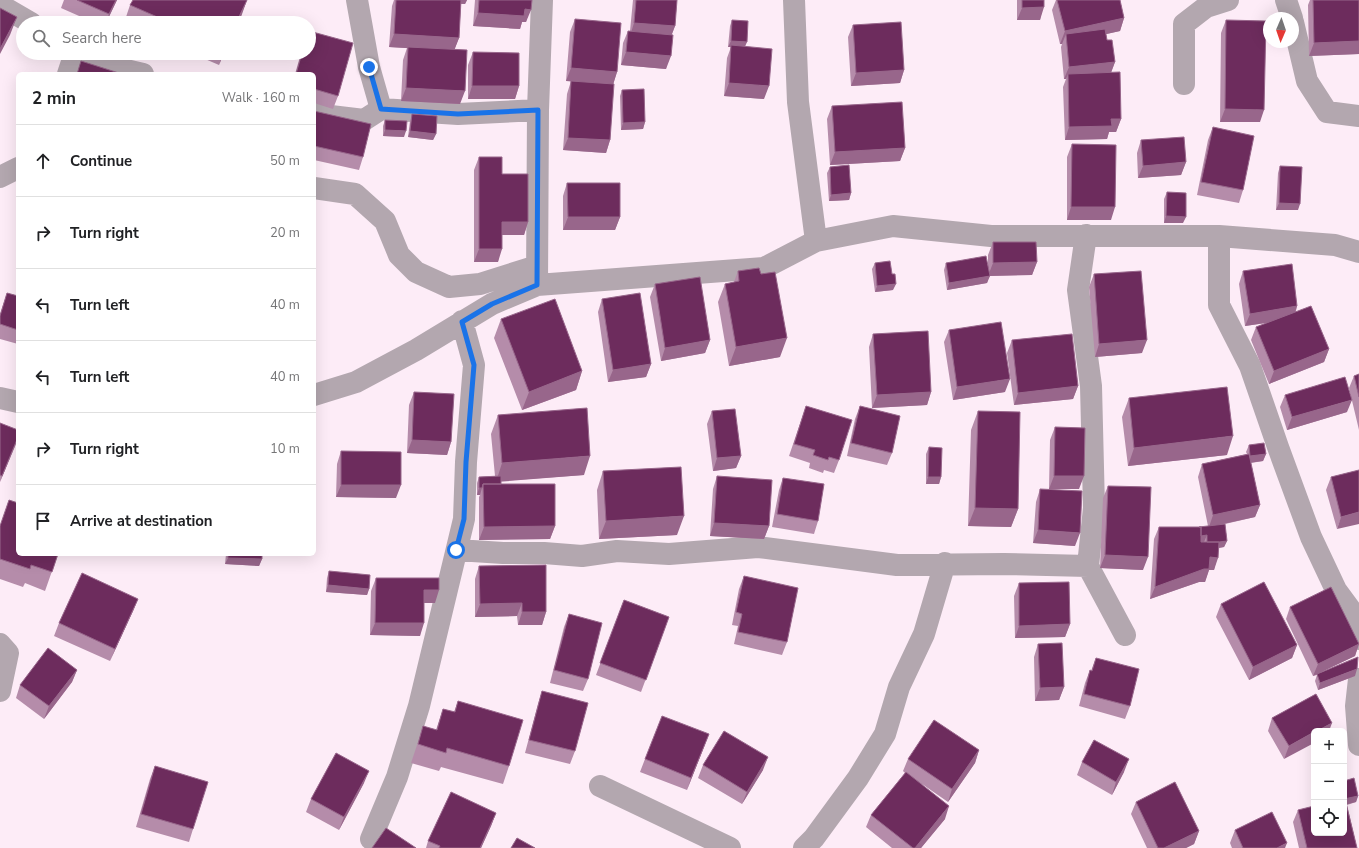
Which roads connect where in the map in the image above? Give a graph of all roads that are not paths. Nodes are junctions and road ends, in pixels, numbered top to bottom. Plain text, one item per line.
1 (358, 0) edge
2 (542, 0) edge
3 (794, 0) edge
4 (1228, 0) edge
5 (1286, 0) edge
6 (0, 5) edge
7 (1290, 12) edge
8 (19, 16) edge
9 (1299, 47) edge
10 (73, 60) edge
11 (90, 60) edge
12 (69, 72) edge
13 (134, 72) edge
14 (1184, 84) dead end
15 (381, 109) junction
16 (538, 110) junction
17 (316, 114) edge
18 (1359, 116) edge
19 (16, 169) edge
20 (0, 177) edge
21 (316, 188) edge
22 (1086, 235) junction
23 (1218, 236) junction
24 (816, 241) junction
25 (1359, 252) edge
26 (537, 275) junction
27 (462, 322) junction
28 (316, 394) edge
29 (0, 398) edge
30 (16, 402) edge
31 (456, 550) junction
32 (945, 563) junction
33 (1088, 566) junction
34 (1125, 635) dead end
35 (1359, 639) edge
36 (0, 644) edge
37 (1359, 679) edge
38 (0, 690) edge
39 (1359, 745) edge
40 (600, 786) dead end
41 (371, 839) dead end
42 (730, 848) edge
43 (804, 848) edge

1 - 15 street
2 - 16 street
3 - 24 street
4 - 14 street
5 - 7 street
6 - 8 street
9 - 18 street
10 - 12 street
11 - 13 street
15 - 16 street
15 - 17 street
16 - 26 street
19 - 20 street
21 - 26 street
22 - 23 street
22 - 24 street
22 - 33 street
23 - 25 street
23 - 35 street
24 - 26 street
26 - 27 street
27 - 28 street
27 - 31 street
29 - 30 street
31 - 32 street
31 - 41 street
32 - 33 street
32 - 43 street
33 - 34 street
36 - 38 street
37 - 39 street
40 - 42 street

